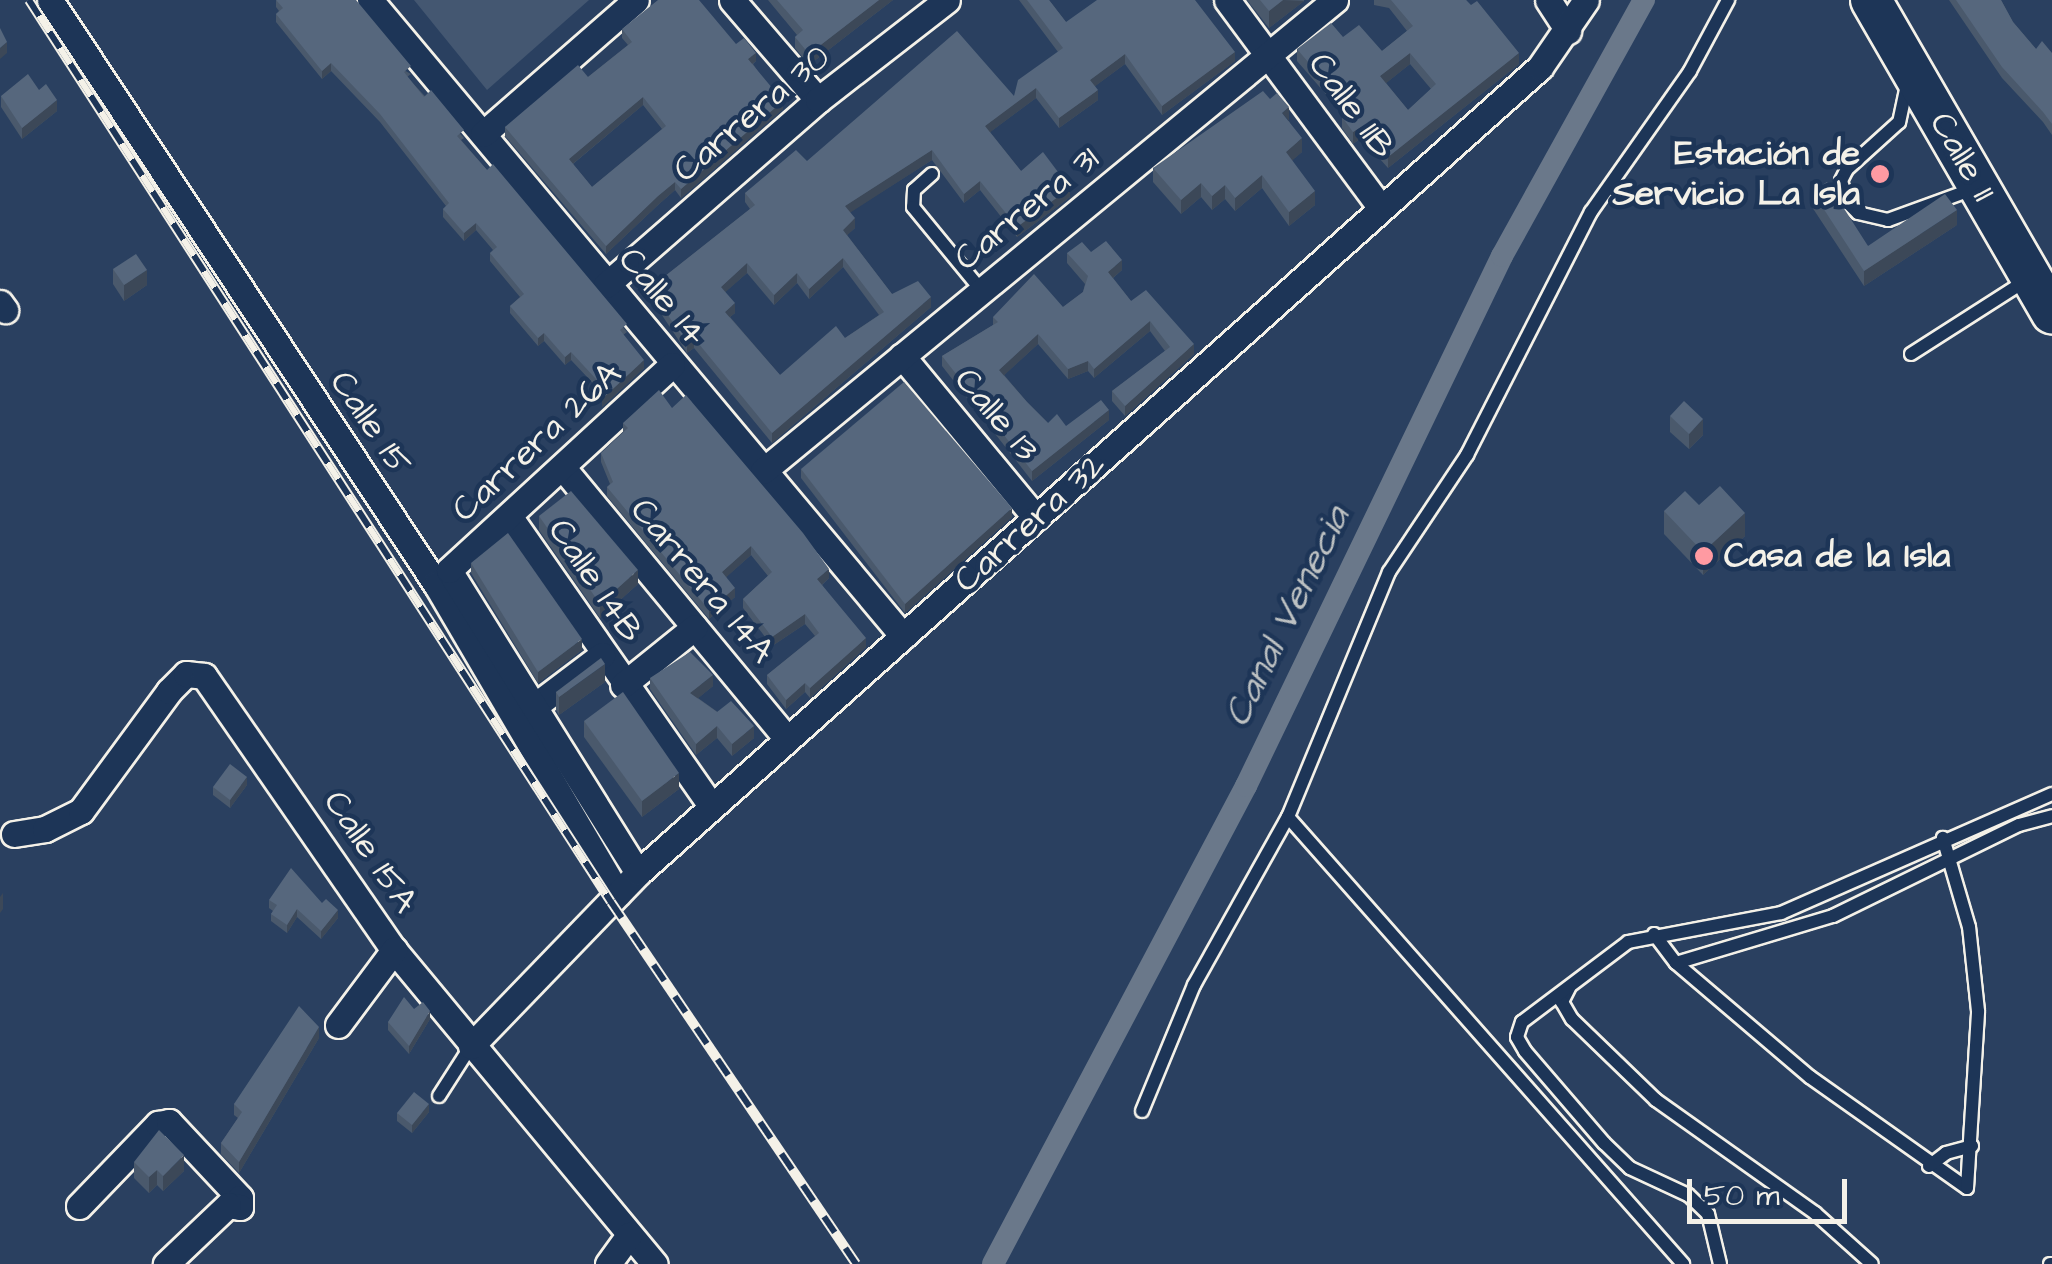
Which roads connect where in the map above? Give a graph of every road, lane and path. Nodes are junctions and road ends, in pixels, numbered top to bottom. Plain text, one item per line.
1 (50, 0) edge
2 (370, 0) edge
3 (636, 0) edge
4 (732, 0) edge
5 (946, 0) edge
6 (1227, 0) edge
7 (1335, 0) edge
8 (1548, 0) edge
9 (1586, 0) edge
10 (1728, 0) edge
11 (1881, 5) edge
12 (1568, 31) junction
13 (1270, 54) junction
14 (1911, 68) junction
15 (818, 100) junction
16 (483, 134) junction
17 (932, 174) dead end
18 (1979, 186) junction
19 (1380, 207) junction
20 (2031, 277) junction
21 (606, 286) junction
22 (982, 291) junction
23 (2052, 314) edge
24 (1911, 354) dead end
25 (902, 356) junction
26 (672, 365) junction
27 (563, 468) junction
28 (763, 471) junction
29 (508, 516) junction
30 (1036, 518) junction
31 (694, 627) junction
32 (903, 636) junction
33 (602, 655) junction
34 (623, 685) junction
35 (536, 705) junction
36 (787, 739) junction
37 (2052, 794) edge
38 (712, 806) junction
39 (1288, 816) junction
40 (2052, 816) edge
41 (14, 834) dead end
42 (1943, 838) junction
43 (1952, 857) junction
44 (638, 873) junction
45 (618, 894) junction
46 (1654, 934) junction
47 (394, 950) junction
48 (1676, 962) junction
49 (1573, 982) junction
50 (338, 1026) dead end
51 (471, 1046) junction
52 (439, 1096) dead end
53 (1142, 1110) dead end
54 (1972, 1146) junction
55 (1929, 1166) junction
56 (79, 1206) dead end
57 (629, 1235) junction
58 (166, 1264) edge
59 (608, 1264) edge
60 (655, 1264) edge
61 (1683, 1264) edge
62 (1720, 1264) edge
63 (1872, 1264) edge

1 - 45 street, Calle 15
2 - 16 street, Calle 14
3 - 16 street
4 - 15 street
5 - 15 street, Carrera 30
6 - 13 street, Calle 11B
7 - 13 street, Carrera 31
8 - 12 street
9 - 12 street, Carrera 32
10 - 39 lane
11 - 14 main road, Calle 11
12 - 19 street, Carrera 32
13 - 19 street, Calle 11B
13 - 22 street, Carrera 31
14 - 18 main road, Calle 11
14 - 18 lane
15 - 21 street, Carrera 30
16 - 21 street, Calle 14
17 - 22 lane
18 - 20 main road, Calle 11
19 - 30 street, Carrera 32
20 - 23 main road, Calle 11
20 - 24 lane
21 - 26 street, Calle 14
22 - 25 street, Carrera 31
25 - 28 street, Carrera 31
25 - 30 street, Calle 13
26 - 27 street, Carrera 26A
26 - 28 street, Calle 14
27 - 29 street, Carrera 26A
27 - 31 street, Carrera 14A
28 - 32 street, Calle 14
29 - 33 street, Calle 14B
29 - 35 street, Carrera 26A
30 - 32 street, Carrera 32
31 - 34 street
31 - 36 street, Carrera 14A
32 - 36 street, Carrera 32
33 - 34 street, Calle 14B
33 - 35 street
34 - 38 street, Calle 14B
35 - 44 street
36 - 38 street, Carrera 32
37 - 42 lane
38 - 44 street, Carrera 32
39 - 53 lane
39 - 61 lane
40 - 43 lane
41 - 47 street, Calle 15A
42 - 43 lane
42 - 46 lane
43 - 48 lane
43 - 54 lane
44 - 45 street, Carrera 32
45 - 51 street, Carrera 32
46 - 48 lane
46 - 49 lane
47 - 50 street
47 - 51 street, Calle 15A
48 - 55 lane
49 - 62 lane
49 - 63 lane
51 - 52 lane
51 - 57 street, Calle 15A
54 - 55 lane
54 - 55 lane
56 - 58 street
57 - 59 street
57 - 60 street, Calle 15A

